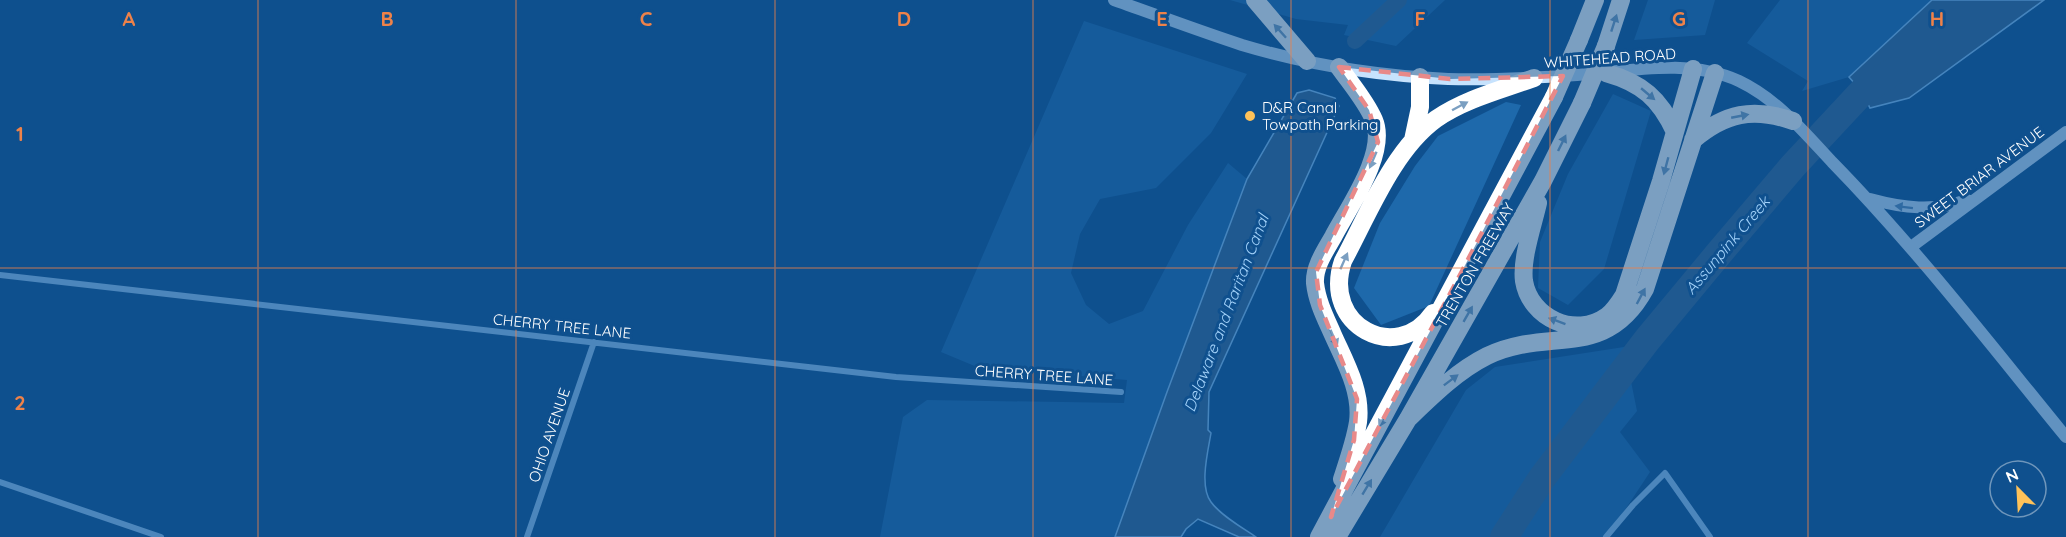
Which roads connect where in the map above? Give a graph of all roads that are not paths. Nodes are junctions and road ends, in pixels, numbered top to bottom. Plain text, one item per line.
1 (1114, 0) edge
2 (1255, 0) edge
3 (1595, 0) edge
4 (1621, 0) edge
5 (1323, 64) junction
6 (1693, 69) junction
7 (1606, 73) junction
8 (1715, 73) junction
9 (1420, 77) junction
10 (1534, 78) junction
11 (1356, 80) junction
12 (1795, 123) junction
13 (1675, 132) junction
14 (2066, 132) edge
15 (1413, 140) junction
16 (1694, 140) junction
17 (1543, 181) junction
18 (1980, 196) junction
19 (1869, 199) junction
20 (1911, 247) junction
21 (0, 275) edge
22 (1460, 275) junction
23 (594, 342) junction
24 (1121, 392) dead end
25 (1408, 419) junction
26 (2066, 437) edge
27 (0, 482) edge
28 (1331, 517) junction
29 (161, 537) edge
30 (527, 537) edge
31 (1319, 537) edge
32 (1337, 537) edge
33 (1606, 537) edge
34 (1710, 537) edge

1 - 5 main road
5 -> 2 highway
3 - 22 highway, TRENTON FREEWAY, bridge
17 -> 4 highway, TRENTON FREEWAY, bridge
5 - 11 highway
6 - 7 main road, WHITEHEAD ROAD
6 - 8 main road, WHITEHEAD ROAD
6 - 13 highway
7 - 10 main road, WHITEHEAD ROAD
7 -> 13 highway
8 - 12 main road, WHITEHEAD ROAD
8 - 16 highway
9 - 10 main road, WHITEHEAD ROAD
9 - 11 main road, WHITEHEAD ROAD
9 - 15 highway
15 -> 10 highway
11 -> 28 highway
16 -> 12 highway
12 - 19 main road, WHITEHEAD ROAD
13 -> 17 highway
14 - 18 main road, SWEET BRIAR AVENUE
22 -> 15 highway
25 -> 16 highway
25 -> 17 highway, TRENTON FREEWAY
18 -> 19 main road
18 - 20 main road, SWEET BRIAR AVENUE
19 - 20 main road, WHITEHEAD ROAD
20 - 26 main road, WHITEHEAD ROAD
21 - 23 street, CHERRY TREE LANE
22 -> 28 highway, TRENTON FREEWAY
23 - 24 street, CHERRY TREE LANE
23 - 30 street, OHIO AVENUE
32 -> 25 highway, TRENTON FREEWAY
27 - 29 street
28 - 31 highway, TRENTON FREEWAY
33 - 34 street

